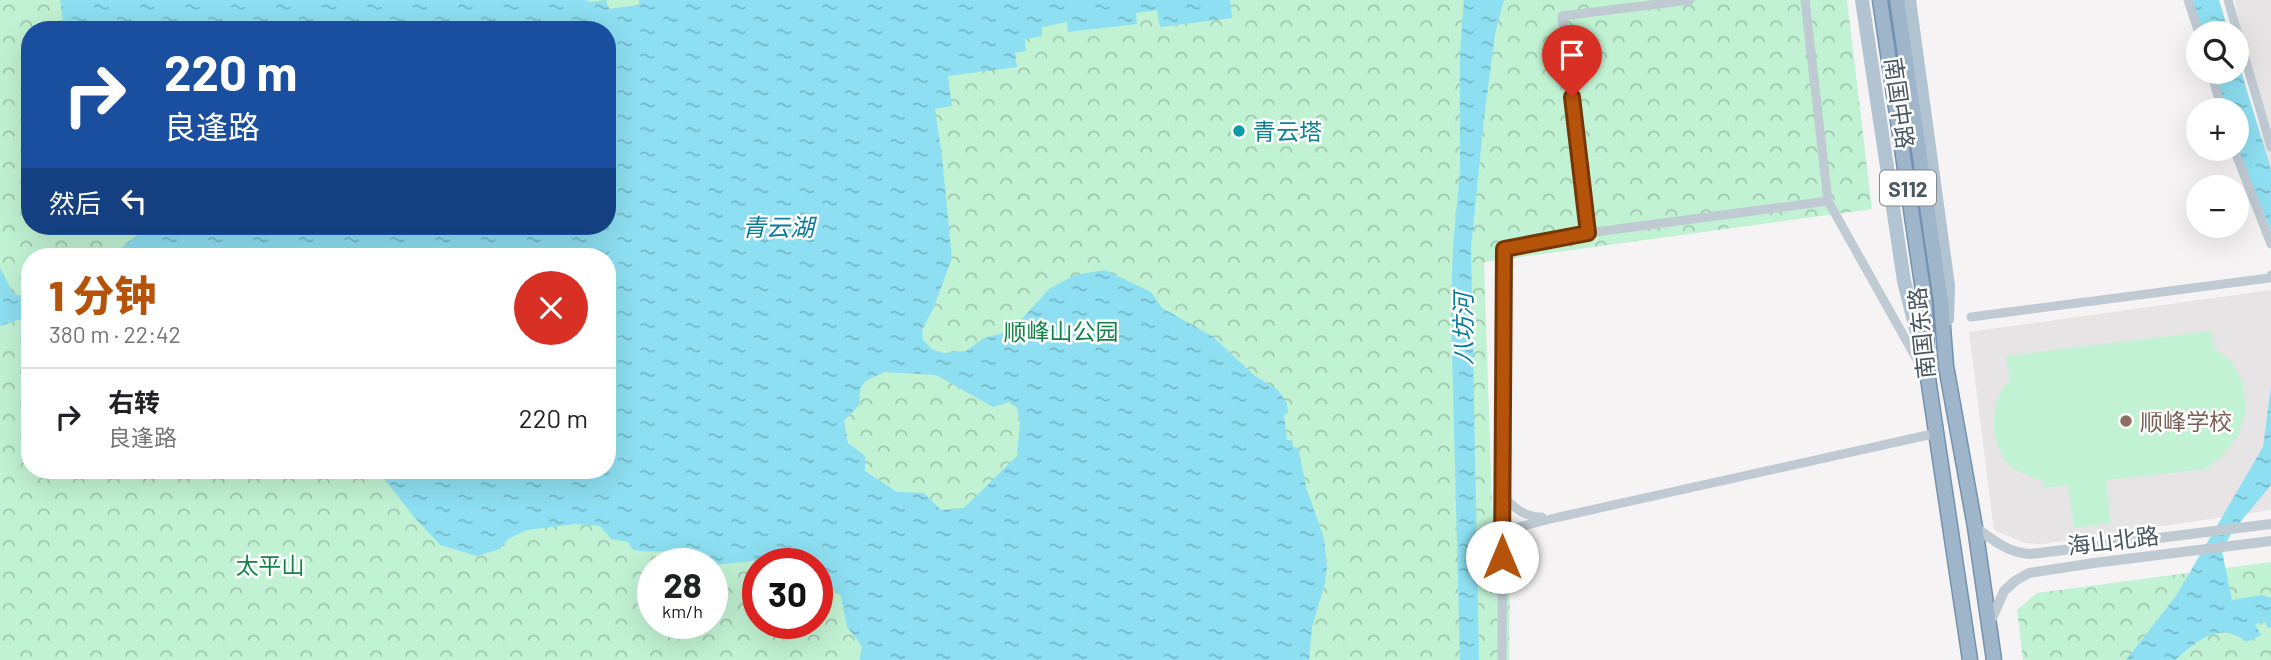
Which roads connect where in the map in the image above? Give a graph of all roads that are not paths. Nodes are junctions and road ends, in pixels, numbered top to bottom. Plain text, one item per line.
1 (1690, 0) edge
2 (1805, 0) edge
3 (1862, 0) edge
4 (1880, 0) edge
5 (1897, 0) edge
6 (1909, 0) edge
7 (2188, 0) edge
8 (2228, 0) edge
9 (2195, 21) edge
10 (2271, 113) edge
11 (2260, 115) junction
12 (2271, 147) edge
13 (2239, 161) edge
14 (1828, 201) junction
15 (1588, 233) junction
16 (2271, 244) edge
17 (2271, 275) edge
18 (1971, 317) dead end
19 (1946, 366) junction
20 (1928, 378) junction
21 (1937, 433) junction
22 (1503, 495) junction
23 (1559, 517) junction
24 (2271, 524) edge
25 (1975, 527) junction
26 (1502, 531) junction
27 (2271, 541) edge
28 (1989, 625) junction
29 (1502, 660) edge
30 (1970, 660) edge
31 (1994, 660) edge

1 - 15 street
2 - 14 street
3 - 20 main road, 南国中路
4 - 20 highway, 南国东路 / S112
5 - 19 highway, 南国东路 / S112
6 - 19 main road, 南国中路 / S112
7 - 9 street
8 - 11 street
10 - 11 street
11 - 12 street
13 - 16 street
14 - 15 street
14 - 20 street
15 - 22 street
17 - 18 street
19 - 25 highway, 南国东路 / S112
20 - 21 highway, 南国东路 / S112
21 - 23 street
21 - 30 highway, 南国东路 / S112
22 - 23 street
22 - 26 street
23 - 26 street
24 - 25 street, 海山北路
25 - 28 highway, 南国东路 / S112
26 - 29 street
27 - 28 street, 海山北路
28 - 31 highway, 南国东路 / S112

